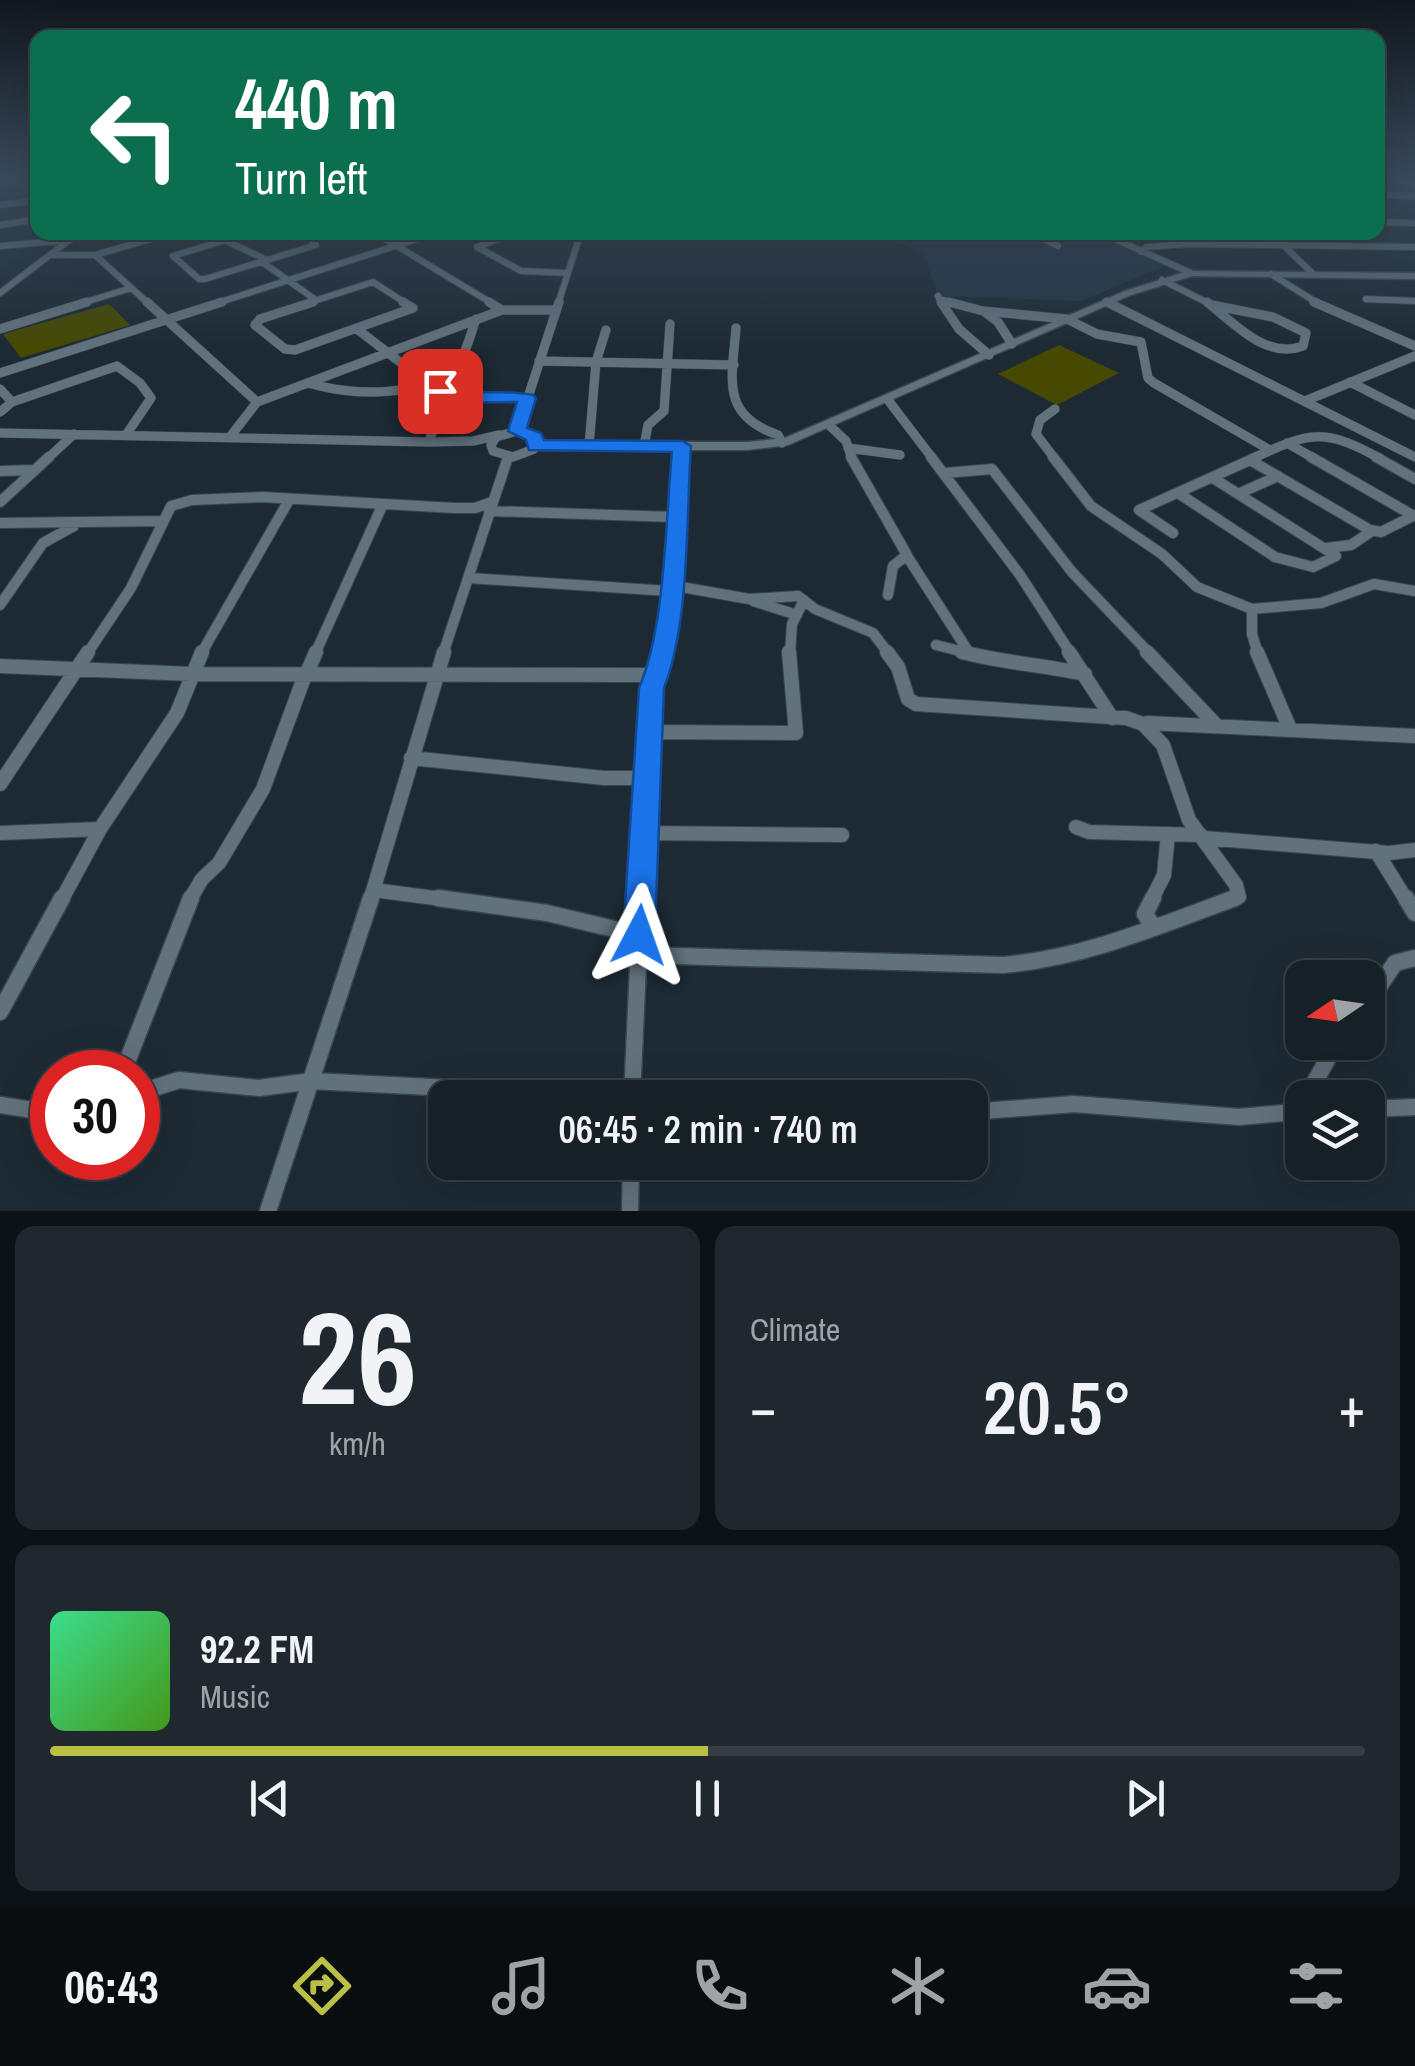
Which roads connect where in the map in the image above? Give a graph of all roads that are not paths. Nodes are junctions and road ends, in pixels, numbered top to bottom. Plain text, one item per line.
1 (70, 240) joint
2 (133, 240) edge
3 (216, 240) edge
4 (229, 240) edge
5 (311, 240) edge
6 (387, 240) edge
7 (414, 240) edge
8 (499, 240) edge
9 (578, 240) edge
10 (1046, 240) edge
11 (1116, 240) edge
12 (1278, 240) edge
13 (0, 246) edge
14 (396, 246) junction
15 (1058, 246) dead end
16 (1284, 246) junction
17 (1415, 247) edge
18 (1141, 252) junction
19 (51, 255) junction
20 (95, 255) junction
21 (265, 261) junction
22 (568, 273) junction
23 (1191, 274) junction
24 (1271, 274) junction
25 (1313, 274) junction
26 (1415, 276) edge
27 (1162, 280) junction
28 (289, 281) junction
29 (5, 285) edge
30 (131, 288) junction
31 (0, 293) edge
32 (1366, 299) dead end
33 (316, 300) junction
34 (1107, 302) junction
35 (1212, 305) junction
36 (1414, 309) edge
37 (502, 310) junction
38 (556, 310) junction
39 (983, 310) junction
40 (476, 318) junction
41 (1067, 319) junction
42 (164, 320) junction
43 (670, 324) dead end
44 (736, 328) dead end
45 (358, 329) junction
46 (0, 330) edge
47 (606, 330) dead end
48 (1012, 344) junction
49 (1415, 346) edge
50 (387, 353) junction
51 (989, 354) junction
52 (1415, 356) edge
53 (539, 361) junction
54 (596, 362) junction
55 (666, 363) junction
56 (734, 365) junction
57 (0, 373) edge
58 (426, 379) junction
59 (1350, 382) junction
60 (309, 383) junction
61 (0, 389) edge
62 (445, 398) junction
63 (527, 398) junction
64 (888, 400) junction
65 (1305, 400) junction
66 (12, 402) junction
67 (257, 402) junction
68 (1055, 408) dead end
69 (0, 412) edge
70 (1414, 414) edge
71 (830, 426) junction
72 (517, 431) junction
73 (0, 433) edge
74 (74, 434) junction
75 (126, 435) junction
76 (499, 435) junction
77 (230, 437) junction
78 (474, 441) junction
79 (429, 442) junction
80 (782, 443) junction
81 (1287, 443) junction
82 (536, 446) junction
83 (589, 446) junction
84 (644, 446) junction
85 (682, 446) junction
86 (848, 448) junction
87 (1270, 450) junction
88 (493, 451) junction
89 (900, 455) dead end
90 (508, 457) junction
91 (1415, 457) edge
92 (1250, 460) junction
93 (34, 470) junction
94 (0, 471) edge
95 (944, 473) junction
96 (1278, 476) junction
97 (1213, 478) junction
98 (1415, 479) edge
99 (1178, 493) junction
100 (1238, 494) junction
101 (289, 500) junction
102 (0, 502) edge
103 (383, 504) junction
104 (486, 508) junction
105 (1415, 516) edge
106 (674, 517) junction
107 (162, 521) junction
108 (0, 523) edge
109 (81, 523) junction
110 (42, 524) junction
111 (1372, 530) junction
112 (1173, 533) dead end
113 (42, 543) junction
114 (1327, 548) junction
115 (906, 556) junction
116 (469, 578) junction
117 (669, 588) junction
118 (1415, 591) edge
119 (888, 594) dead end
120 (750, 599) junction
121 (804, 600) junction
122 (0, 605) edge
123 (1252, 609) junction
124 (796, 615) junction
125 (936, 645) dead end
126 (968, 652) junction
127 (0, 666) edge
128 (74, 671) junction
129 (192, 674) junction
130 (306, 674) junction
131 (437, 674) junction
132 (1085, 674) junction
133 (654, 675) junction
134 (1112, 718) junction
135 (1146, 723) junction
136 (1217, 726) junction
137 (1290, 729) junction
138 (652, 732) junction
139 (1415, 736) edge
140 (411, 758) junction
141 (648, 778) junction
142 (0, 784) edge
143 (1076, 827) dead end
144 (100, 829) junction
145 (0, 833) edge
146 (646, 834) junction
147 (1168, 834) junction
148 (842, 835) dead end
149 (1202, 836) junction
150 (1415, 850) edge
151 (1376, 851) junction
152 (374, 890) junction
153 (1415, 914) edge
154 (1154, 928) junction
155 (639, 935) junction
156 (640, 954) junction
157 (1415, 958) edge
158 (1385, 977) edge
159 (0, 1012) edge
160 (131, 1050) edge
161 (633, 1080) edge
162 (312, 1081) junction
163 (160, 1086) edge
164 (428, 1086) edge
165 (0, 1105) edge
166 (1415, 1107) edge
167 (1385, 1108) edge
168 (1285, 1109) edge
169 (30, 1110) edge
170 (988, 1111) edge
171 (631, 1180) edge
172 (268, 1211) edge
173 (630, 1211) edge

1 - 13 street
1 - 19 street
2 - 20 street
3 - 21 street
4 - 21 street
5 - 21 street
6 - 14 street
7 - 14 street
8 - 22 street
9 - 22 street
10 - 15 street
11 - 18 street
12 - 16 street
14 - 28 street
14 - 37 street
16 - 17 street
16 - 18 street
16 - 25 street
18 - 23 street
19 - 20 street
19 - 29 street
20 - 30 street
21 - 28 street
22 - 38 street
23 - 24 street
23 - 27 street
24 - 25 street
24 - 49 street
25 - 26 street
27 - 34 street
27 - 35 street
28 - 33 street
28 - 42 street
29 - 31 street
30 - 42 street
30 - 46 street
32 - 36 street
33 - 45 street
33 - 45 street
34 - 41 street
34 - 65 street
35 - 35 street
37 - 38 street
37 - 40 street
38 - 53 street
39 - 41 street
39 - 48 street
39 - 51 street
40 - 50 street
40 - 58 street
41 - 48 street
41 - 87 street
42 - 57 street
42 - 67 street
43 - 55 street
44 - 56 street
45 - 50 street
47 - 54 street
48 - 51 street
50 - 58 street
50 - 60 street
51 - 64 street
52 - 59 street
53 - 54 street
53 - 63 street
54 - 55 street
54 - 83 street
55 - 56 street
55 - 84 street
56 - 80 street
58 - 60 street
58 - 62 street
59 - 65 street
59 - 70 street
60 - 67 street
61 - 66 street
62 - 63 street
62 - 79 street
63 - 72 street
64 - 71 street
64 - 95 street
65 - 91 street
66 - 69 street
66 - 75 street
67 - 77 street
68 - 123 street
71 - 80 street
71 - 86 street
72 - 76 street
72 - 82 street
73 - 74 street
74 - 75 street
74 - 93 street
75 - 77 street
76 - 78 street
76 - 88 street
77 - 79 street
78 - 79 street
78 - 88 street
80 - 85 street
81 - 87 street
81 - 98 street
81 - 105 street
82 - 83 street
82 - 90 street
83 - 84 street
84 - 85 street
85 - 106 street
86 - 89 street
86 - 115 street
87 - 92 street
88 - 90 street
90 - 104 street
92 - 96 street
92 - 97 street
93 - 94 street
93 - 102 street
95 - 132 street
95 - 136 street
96 - 100 street
96 - 111 street
97 - 99 street
97 - 100 street
99 - 112 street
99 - 114 street
100 - 114 street
101 - 103 street
101 - 107 street
101 - 129 street
103 - 104 street
103 - 130 street
104 - 106 street
104 - 116 street
105 - 111 street
106 - 117 street
107 - 109 street
107 - 128 street
108 - 110 street
109 - 110 street
109 - 113 street
110 - 113 street
111 - 114 street
113 - 122 street
115 - 119 street
115 - 126 street
116 - 117 street
116 - 131 street
117 - 120 street
117 - 133 street
118 - 123 street
120 - 121 street
120 - 124 street
121 - 124 street
121 - 134 street
123 - 137 street
124 - 138 street
125 - 126 street
126 - 132 street
127 - 128 street
128 - 129 street
128 - 142 street
129 - 130 street
129 - 144 street
130 - 131 street
130 - 160 street
131 - 133 street
131 - 140 street
132 - 134 street
133 - 138 street
134 - 135 street
135 - 136 street
135 - 149 street
136 - 137 street
137 - 139 street
138 - 141 street
140 - 141 street
140 - 152 street
141 - 146 street
143 - 147 street
144 - 145 street
144 - 159 street
146 - 148 street
146 - 155 street
147 - 149 street
147 - 154 street
149 - 151 street
149 - 154 street
150 - 151 street
151 - 153 street
152 - 155 street
152 - 162 street
154 - 156 street
155 - 156 street
156 - 161 street
157 - 158 street
162 - 163 street
162 - 164 street
162 - 172 street
165 - 169 street
166 - 167 street
168 - 170 street
171 - 173 street

